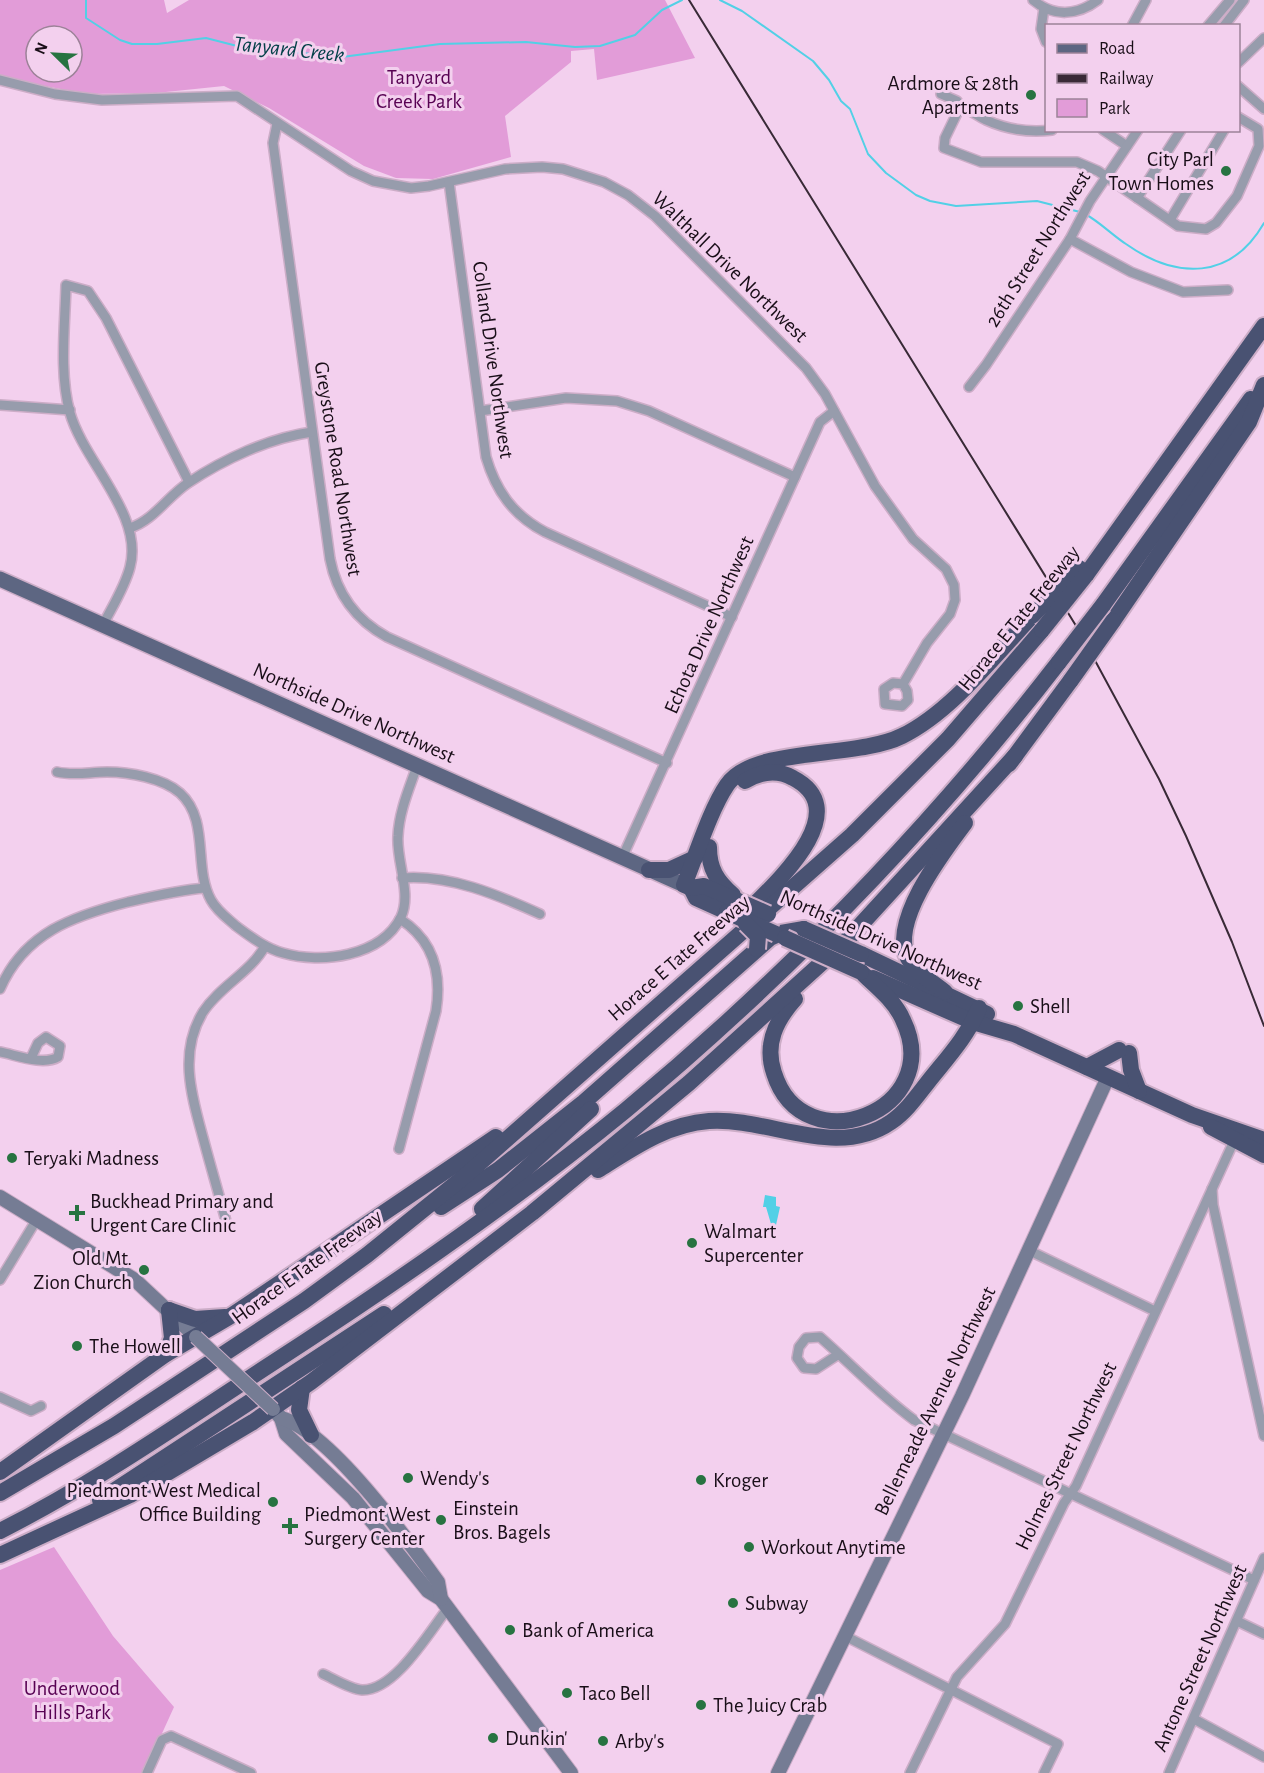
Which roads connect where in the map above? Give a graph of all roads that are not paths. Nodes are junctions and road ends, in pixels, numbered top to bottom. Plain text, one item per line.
1 (1033, 0) edge
2 (1098, 0) edge
3 (1146, 0) edge
4 (1230, 0) edge
5 (1244, 0) edge
6 (1044, 8) junction
7 (1133, 24) edge
8 (1210, 24) edge
9 (1226, 24) edge
10 (1045, 38) edge
11 (1264, 38) edge
12 (1240, 62) edge
13 (0, 80) edge
14 (1240, 87) edge
15 (942, 94) dead end
16 (960, 107) junction
17 (1264, 109) edge
18 (1240, 118) edge
19 (277, 124) junction
20 (1045, 130) edge
21 (1106, 132) edge
22 (1137, 132) edge
23 (1179, 132) edge
24 (1223, 132) edge
25 (1127, 146) junction
26 (1105, 177) junction
27 (449, 182) junction
28 (1137, 198) junction
29 (1170, 220) junction
30 (1070, 239) junction
31 (1228, 290) dead end
32 (1264, 326) edge
33 (1264, 383) edge
34 (969, 387) dead end
35 (0, 405) edge
36 (70, 410) junction
37 (480, 411) junction
38 (834, 411) junction
39 (312, 432) junction
40 (795, 477) junction
41 (189, 482) junction
42 (129, 528) junction
43 (0, 579) edge
44 (732, 617) junction
45 (1037, 623) junction
46 (103, 626) junction
47 (903, 684) dead end
48 (1015, 756) junction
49 (667, 763) junction
50 (417, 766) junction
51 (57, 772) dead end
52 (709, 847) junction
53 (622, 858) junction
54 (695, 858) junction
55 (649, 870) junction
56 (402, 878) junction
57 (687, 887) junction
58 (205, 888) junction
59 (729, 903) junction
60 (540, 914) dead end
61 (768, 914) junction
62 (400, 919) junction
63 (804, 929) junction
64 (779, 939) junction
65 (846, 940) junction
66 (265, 946) junction
67 (757, 949) junction
68 (861, 972) junction
69 (0, 988) edge
70 (945, 992) junction
71 (976, 1015) junction
72 (624, 1036) junction
73 (0, 1052) edge
74 (32, 1058) dead end
75 (1087, 1067) junction
76 (1108, 1077) junction
77 (566, 1088) junction
78 (1139, 1091) junction
79 (584, 1109) junction
80 (1192, 1115) junction
81 (1264, 1140) edge
82 (1234, 1141) junction
83 (399, 1149) dead end
84 (1264, 1155) edge
85 (1212, 1186) junction
86 (0, 1197) edge
87 (532, 1214) junction
88 (37, 1219) junction
89 (227, 1225) dead end
90 (502, 1235) junction
91 (1029, 1251) junction
92 (368, 1255) junction
93 (411, 1271) junction
94 (0, 1280) edge
95 (169, 1310) junction
96 (1155, 1311) junction
97 (234, 1314) junction
98 (196, 1337) junction
99 (166, 1353) junction
100 (839, 1354) junction
101 (302, 1388) junction
102 (0, 1396) edge
103 (41, 1406) dead end
104 (277, 1413) junction
105 (311, 1435) junction
106 (942, 1435) junction
107 (1264, 1436) edge
108 (0, 1472) edge
109 (0, 1493) edge
110 (1070, 1495) junction
111 (0, 1531) edge
112 (48, 1533) junction
113 (0, 1555) edge
114 (1264, 1558) edge
115 (1254, 1580) junction
116 (444, 1604) junction
117 (1237, 1621) junction
118 (1264, 1634) edge
119 (845, 1636) junction
120 (323, 1674) dead end
121 (951, 1690) junction
122 (1194, 1719) junction
123 (1264, 1757) edge
124 (567, 1771) edge
125 (147, 1773) edge
126 (251, 1773) edge
127 (778, 1773) edge
128 (910, 1773) edge
129 (1044, 1773) edge
130 (1169, 1773) edge

1 - 6 street
2 - 6 street
3 - 7 street
4 - 8 street
5 - 9 street
6 - 10 street
11 - 12 street
13 - 19 street, Walthall Drive Northwest
14 - 17 street
15 - 16 street
16 - 20 street
16 - 26 street
18 - 29 street
19 - 27 street, Walthall Drive Northwest
19 - 39 street, Greystone Road Northwest
21 - 25 street
22 - 25 street, 26th Street Northwest
23 - 28 street
24 - 29 street
25 - 26 street, 26th Street Northwest
26 - 28 street
26 - 30 street, 26th Street Northwest
27 - 37 street, Colland Drive Northwest
27 - 38 street, Walthall Drive Northwest
28 - 29 street
30 - 31 street
30 - 34 street, 26th Street Northwest
32 - 45 highway, Horace E Tate Freeway, bridge
33 - 48 highway, bridge
33 - 93 highway, bridge
35 - 36 street
36 - 41 street
36 - 42 street
37 - 40 street
37 - 44 street, Colland Drive Northwest
38 - 40 street, Echota Drive Northwest
38 - 47 street, Walthall Drive Northwest
39 - 41 street
39 - 49 street, Greystone Road Northwest
40 - 44 street, Echota Drive Northwest
41 - 42 street
42 - 46 street
43 - 46 main road, Northside Drive Northwest
44 - 49 street, Echota Drive Northwest
45 - 54 highway
45 - 72 highway, Horace E Tate Freeway
46 - 50 main road, Northside Drive Northwest
48 - 65 highway
48 - 70 highway
49 - 53 street, Echota Drive Northwest
50 - 53 main road, Northside Drive Northwest
50 - 56 street
51 - 58 street
52 - 57 highway
52 - 59 highway
52 - 72 highway
53 - 55 main road, Northside Drive Northwest
54 - 55 highway
54 - 57 highway
55 - 57 main road, Northside Drive Northwest
56 - 60 street
56 - 62 street
57 - 59 highway, Northside Drive Northwest
58 - 66 street
58 - 69 street
59 - 61 highway, Northside Drive Northwest, bridge
59 - 64 highway, Northside Drive Northwest, bridge
59 - 67 highway, bridge
61 - 63 highway, Northside Drive Northwest
61 - 64 highway, bridge
62 - 66 street
62 - 83 street
63 - 64 highway
63 - 70 highway, Northside Drive Northwest, bridge
64 - 67 highway
64 - 68 highway, Northside Drive Northwest, bridge
64 - 79 highway
65 - 68 highway
65 - 87 highway
66 - 89 street
67 - 79 highway
68 - 71 highway, Northside Drive Northwest
70 - 71 highway, Northside Drive Northwest
71 - 75 highway, Northside Drive Northwest
71 - 87 highway
72 - 77 highway, Horace E Tate Freeway
73 - 74 street
75 - 76 highway, Northside Drive Northwest
75 - 78 highway
76 - 78 highway, Northside Drive Northwest
76 - 91 main road, Bellemeade Avenue Northwest
77 - 92 highway, Horace E Tate Freeway
77 - 97 highway
78 - 80 highway, Northside Drive Northwest
79 - 92 highway
79 - 93 highway
80 - 81 highway, Northside Drive Northwest
80 - 82 highway, Northside Drive Northwest
82 - 84 highway, Northside Drive Northwest
82 - 85 street, Holmes Street Northwest
85 - 96 street, Holmes Street Northwest
85 - 107 street
86 - 88 main road
87 - 90 highway
88 - 94 street
88 - 95 main road
90 - 101 highway
90 - 112 highway
91 - 96 street
91 - 106 main road, Bellemeade Avenue Northwest
92 - 109 highway, Horace E Tate Freeway
93 - 111 highway
95 - 97 highway
95 - 98 main road
95 - 99 highway
96 - 110 street, Holmes Street Northwest
97 - 98 highway
98 - 99 highway
98 - 104 main road, bridge
99 - 108 highway
100 - 100 street
100 - 106 street
101 - 104 highway
101 - 105 highway
102 - 103 street
104 - 105 main road
104 - 112 highway
104 - 116 main road
105 - 116 main road
106 - 110 street
106 - 119 main road, Bellemeade Avenue Northwest
110 - 115 street
110 - 121 street, Holmes Street Northwest
112 - 113 highway
114 - 115 street, Antone Street Northwest
115 - 117 street, Antone Street Northwest
116 - 120 street
116 - 124 main road
117 - 118 street
117 - 122 street, Antone Street Northwest
119 - 121 street
119 - 127 main road, Bellemeade Avenue Northwest
121 - 128 street, Holmes Street Northwest
121 - 129 street
122 - 123 street
122 - 130 street, Antone Street Northwest
125 - 126 street

